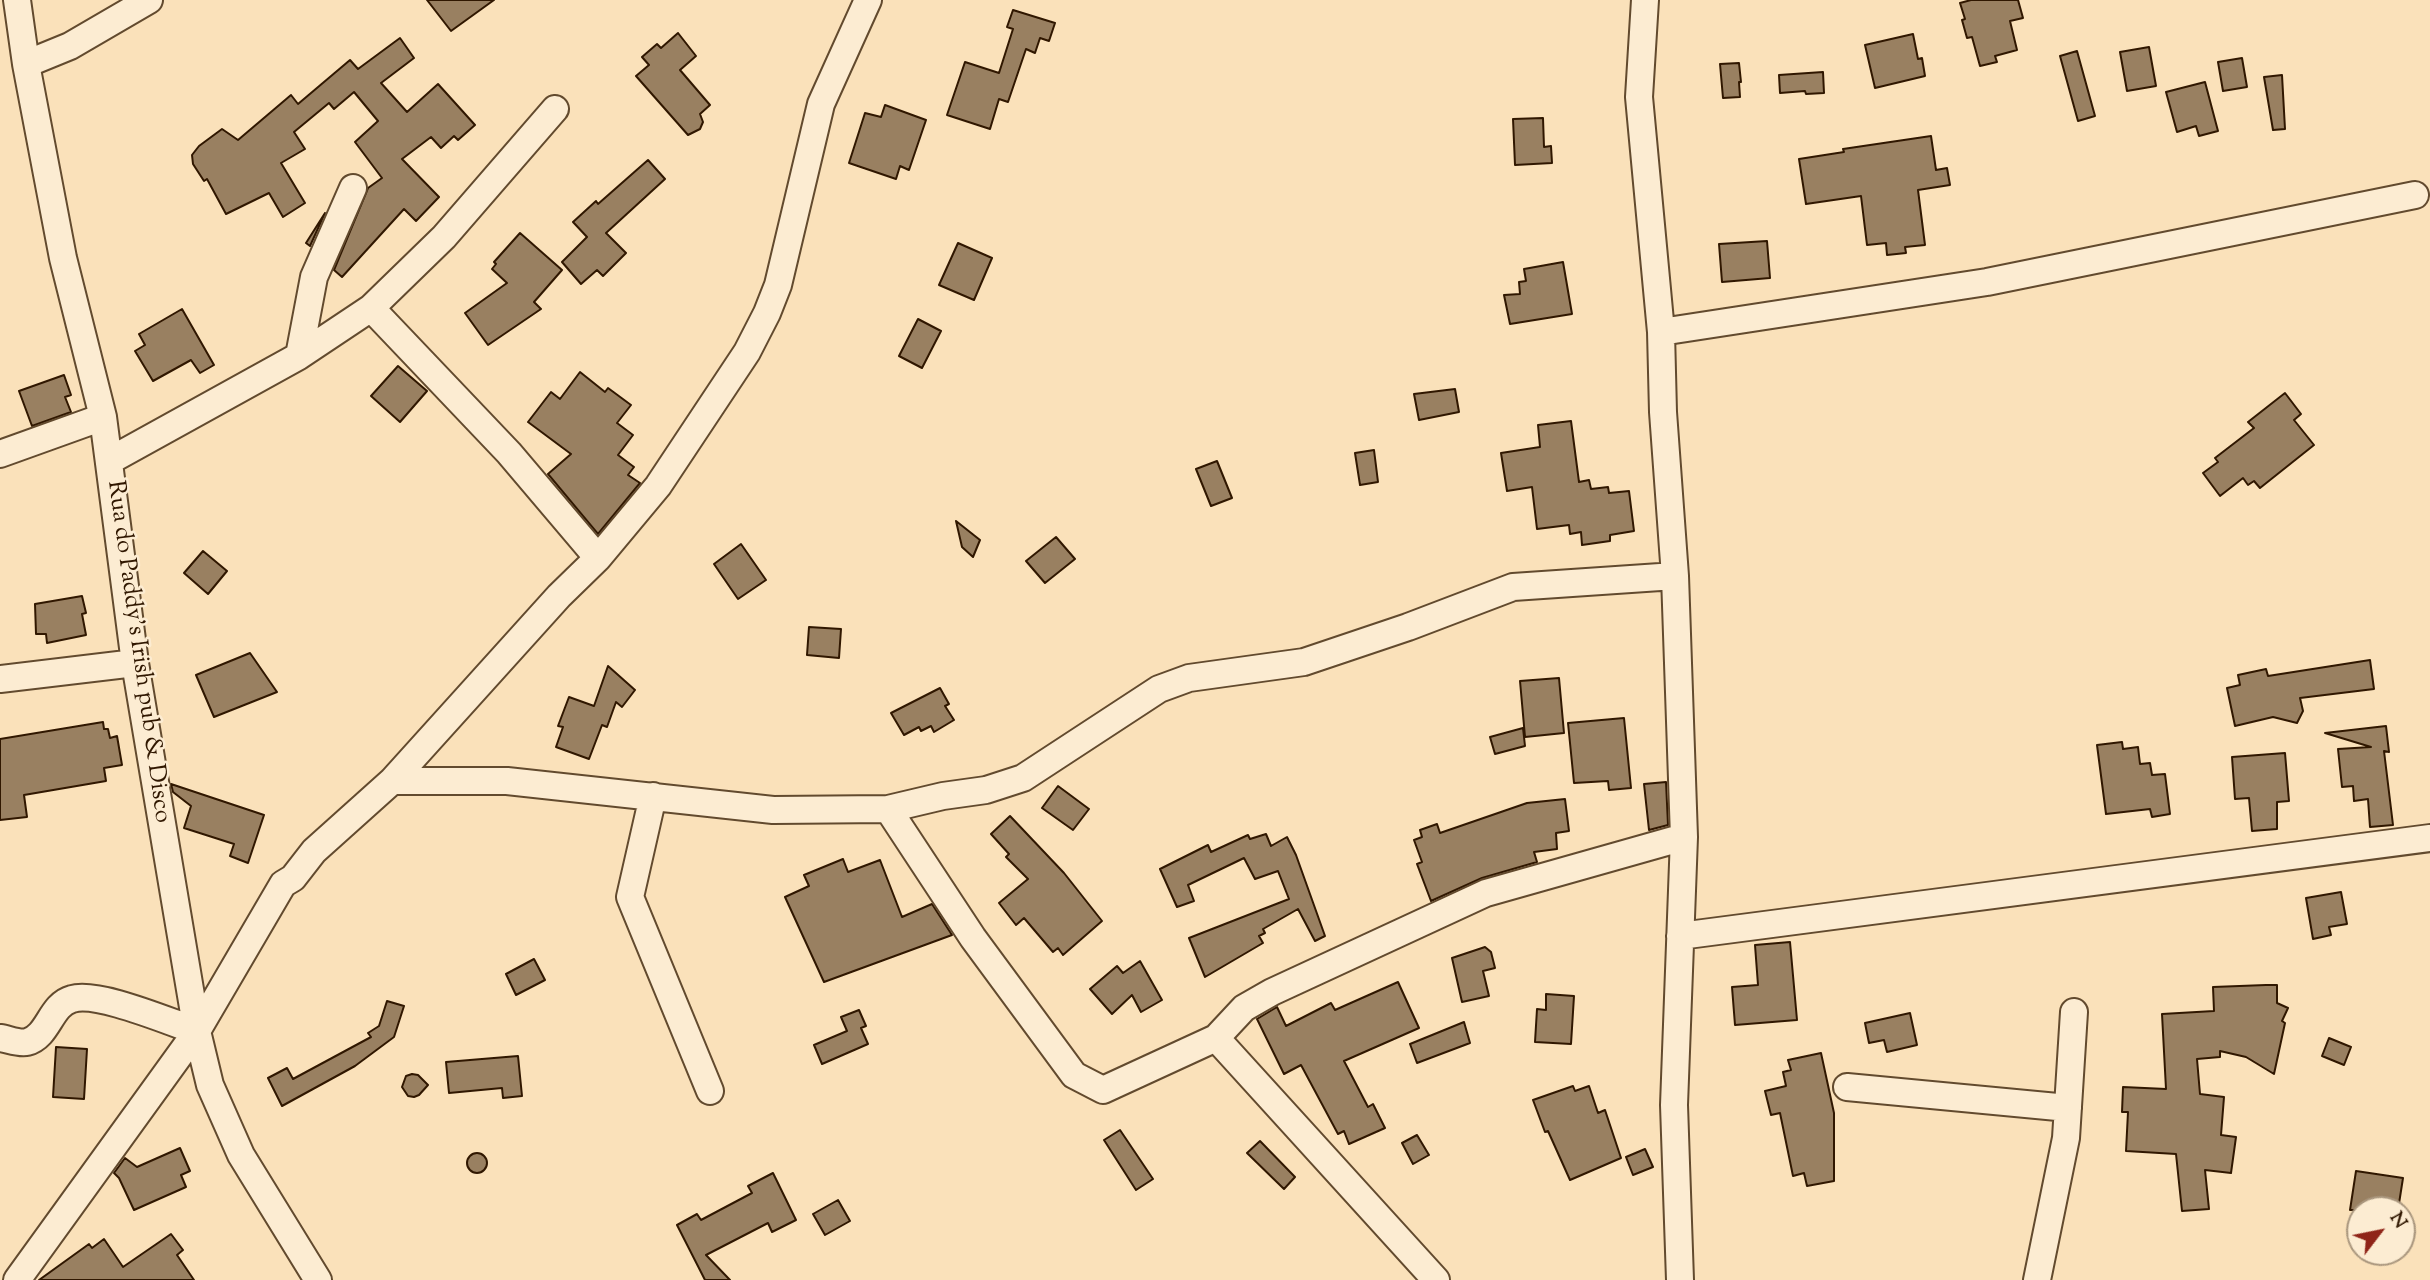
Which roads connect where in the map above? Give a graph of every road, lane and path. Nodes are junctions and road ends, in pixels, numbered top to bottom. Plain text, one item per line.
1 (17, 0) edge
2 (149, 0) edge
3 (868, 0) edge
4 (1646, 0) edge
5 (26, 64) junction
6 (555, 109) dead end
7 (353, 188) dead end
8 (2415, 195) dead end
9 (371, 308) junction
10 (1661, 332) junction
11 (299, 356) junction
12 (103, 417) junction
13 (0, 454) edge
14 (109, 461) junction
15 (597, 558) junction
16 (1675, 576) junction
17 (135, 663) junction
18 (0, 679) edge
19 (392, 781) junction
20 (653, 796) junction
21 (888, 809) junction
22 (1684, 837) junction
23 (2430, 838) edge
24 (1680, 936) junction
25 (2074, 1012) dead end
26 (197, 1031) junction
27 (0, 1038) edge
28 (1216, 1038) junction
29 (1847, 1087) dead end
30 (710, 1091) dead end
31 (2068, 1108) junction
32 (17, 1280) edge
33 (318, 1280) edge
34 (1436, 1280) edge
35 (1680, 1280) edge
36 (2037, 1280) edge

1 - 5 street, Rua do Paddy's Irish pub & Disco
2 - 5 street
3 - 15 street
4 - 10 street
5 - 12 street, Rua do Paddy's Irish pub & Disco
6 - 9 street
7 - 11 street
8 - 10 street
9 - 11 street
9 - 15 street
10 - 16 street
11 - 14 street
12 - 13 street
12 - 14 street, Rua do Paddy's Irish pub & Disco
14 - 17 street, Rua do Paddy's Irish pub & Disco
15 - 19 street
16 - 21 street
16 - 22 street
17 - 18 street
17 - 26 street, Rua do Paddy's Irish pub & Disco
19 - 20 street
19 - 26 street
20 - 21 street
20 - 30 street
21 - 28 street
22 - 24 street
22 - 28 street
23 - 24 street
24 - 35 street
25 - 31 street
26 - 27 street
26 - 32 street
26 - 33 street, Rua do Paddy's Irish pub & Disco
28 - 34 street
29 - 31 street
31 - 36 street

